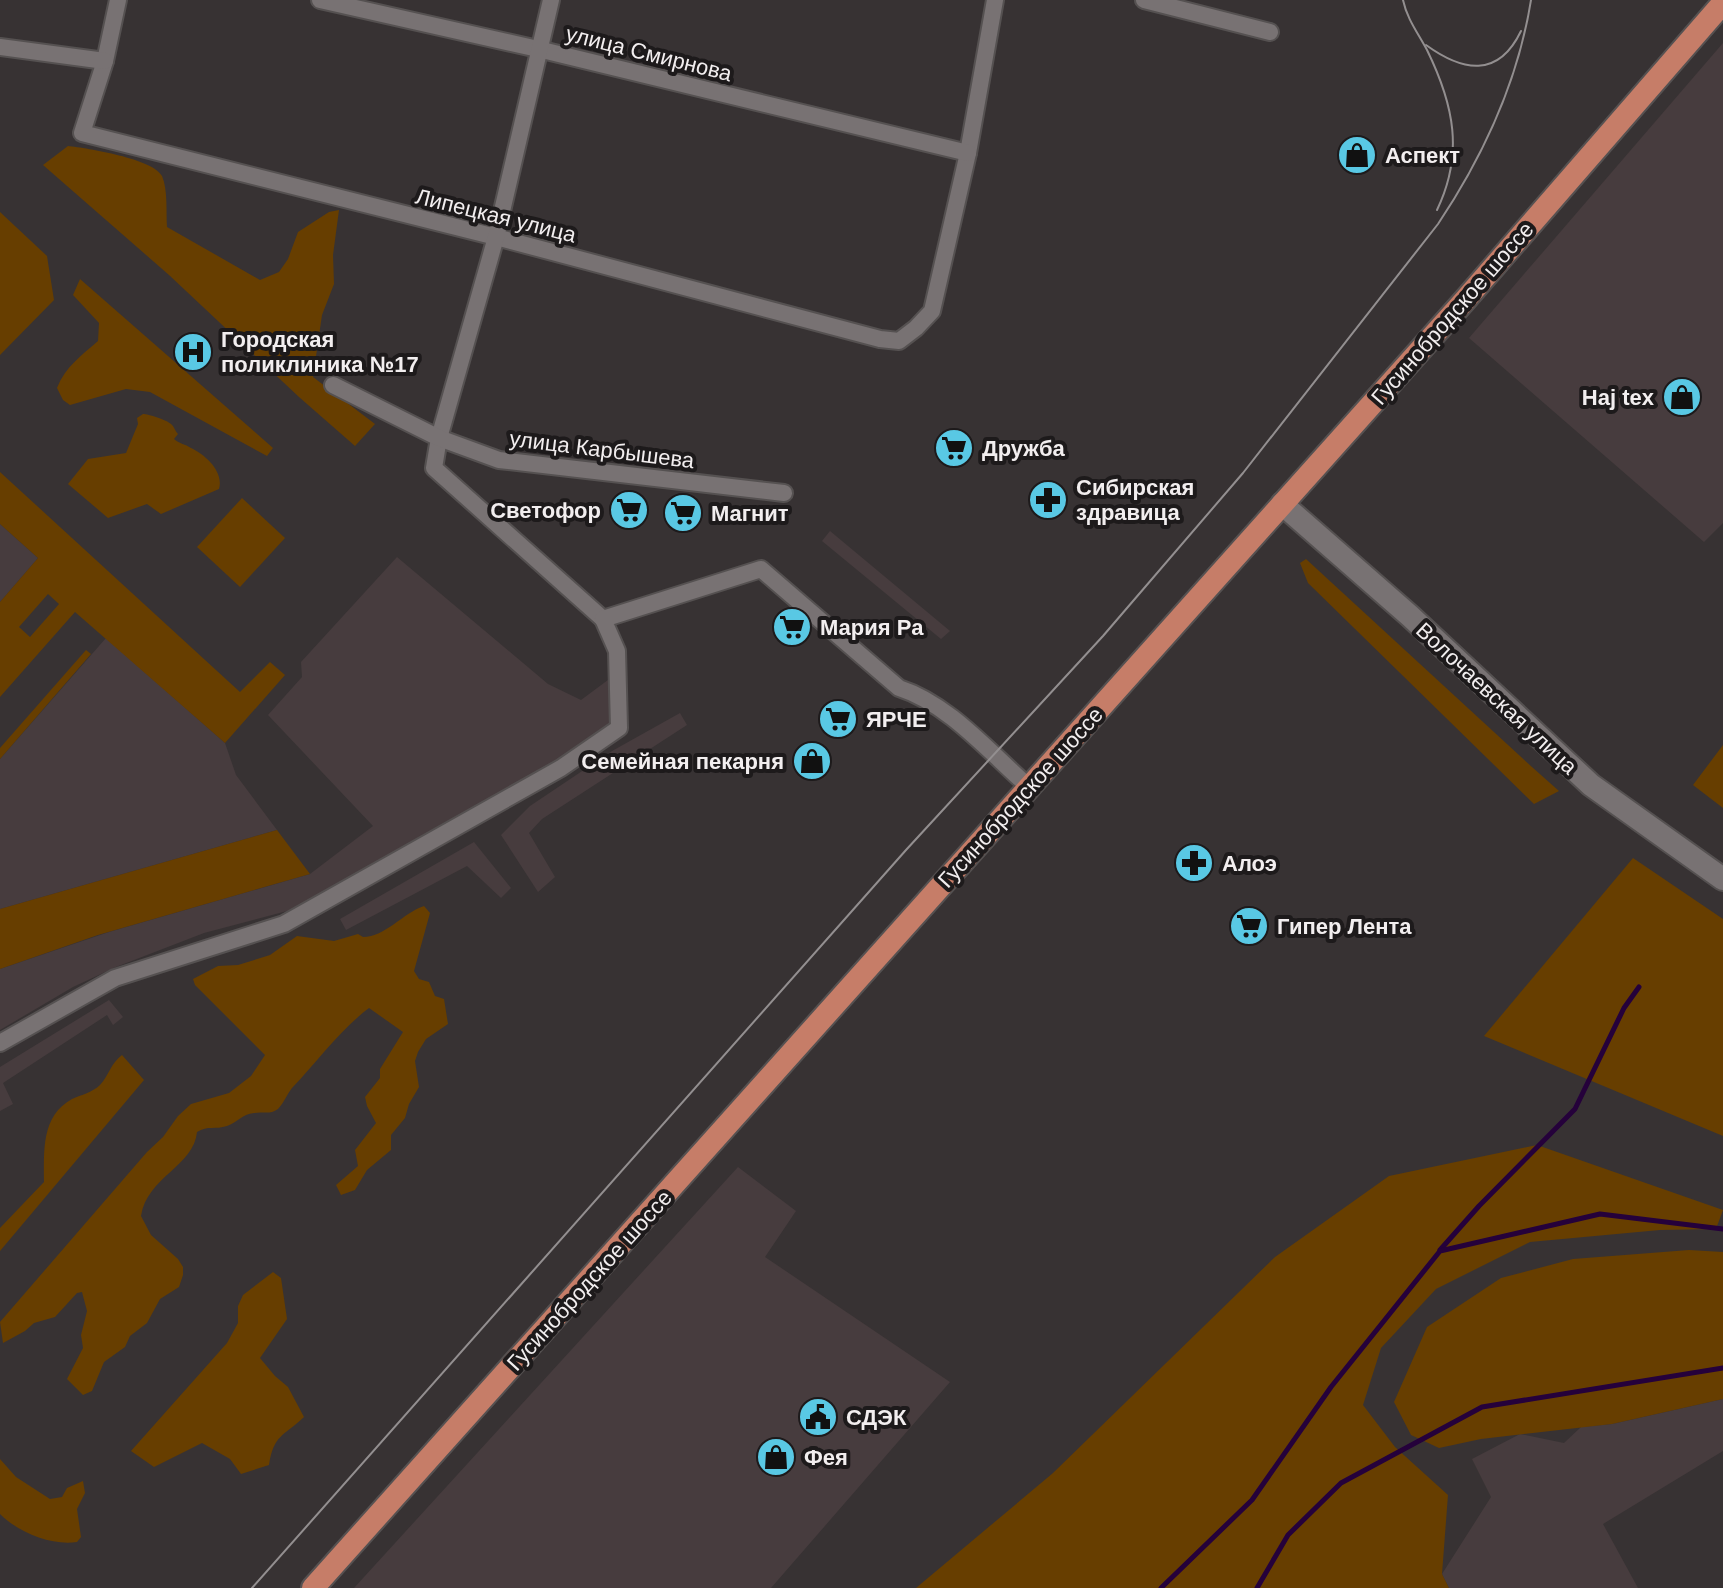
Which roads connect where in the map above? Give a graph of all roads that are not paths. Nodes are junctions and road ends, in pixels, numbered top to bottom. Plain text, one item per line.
1 (118, 0) edge
2 (320, 0) edge
3 (551, 0) edge
4 (995, 0) edge
5 (1144, 0) edge
6 (1723, 3) edge
7 (1270, 32) dead end
8 (0, 47) edge
9 (538, 49) junction
10 (105, 61) junction
11 (968, 153) junction
12 (496, 237) junction
13 (333, 385) dead end
14 (439, 438) junction
15 (784, 493) dead end
16 (1282, 504) junction
17 (603, 619) junction
18 (1028, 786) junction
19 (1723, 879) edge
20 (0, 1043) edge
21 (313, 1588) edge

1 - 10 street
2 - 9 street, улица Смирнова
3 - 9 street
4 - 11 street
5 - 7 street
6 - 16 main road, Гусинобродское шоссе
8 - 10 street
9 - 11 street, улица Смирнова
9 - 12 street
10 - 12 street, Липецкая улица
11 - 12 street, Липецкая улица
12 - 14 street
13 - 14 street, улица Карбышева
14 - 15 street, улица Карбышева
14 - 17 street
16 - 18 main road, Гусинобродское шоссе
16 - 19 street, Волочаевская улица
17 - 18 street
17 - 20 street
18 - 21 main road, Гусинобродское шоссе

